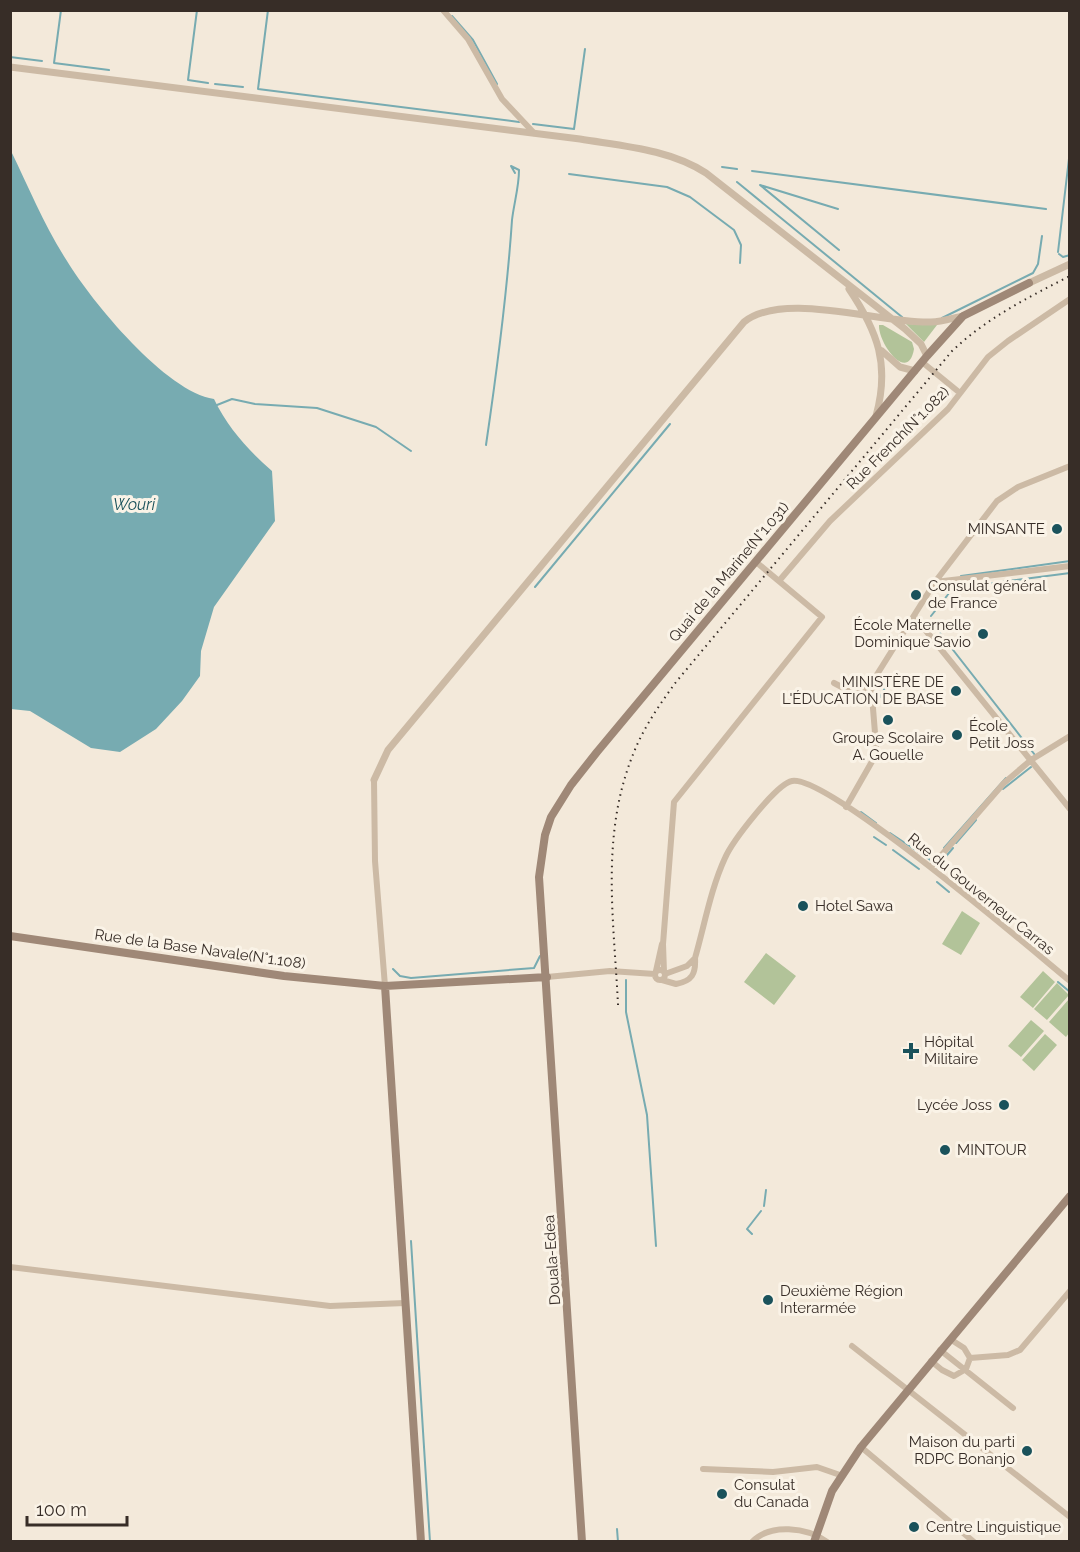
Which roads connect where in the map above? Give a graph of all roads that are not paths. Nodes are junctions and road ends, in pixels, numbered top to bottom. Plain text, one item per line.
1 (443, 10) edge
2 (10, 67) edge
3 (534, 134) junction
4 (1070, 264) edge
5 (1029, 283) joint
6 (845, 284) junction
7 (1070, 299) edge
8 (865, 315) junction
9 (963, 316) junction
10 (891, 319) junction
11 (878, 346) junction
12 (925, 359) junction
13 (915, 371) junction
14 (960, 393) junction
15 (874, 421) junction
16 (1070, 466) edge
17 (756, 562) junction
18 (1070, 566) edge
19 (779, 581) junction
20 (935, 582) junction
21 (914, 616) junction
22 (834, 683) dead end
23 (871, 684) junction
24 (1070, 736) edge
25 (1031, 760) junction
26 (374, 780) joint
27 (846, 807) junction
28 (1070, 809) edge
29 (932, 866) junction
30 (10, 936) edge
31 (663, 944) junction
32 (695, 958) junction
33 (655, 973) junction
34 (664, 975) junction
35 (547, 977) junction
36 (1070, 981) edge
37 (385, 986) junction
38 (1070, 1196) edge
39 (10, 1268) edge
40 (1070, 1291) edge
41 (405, 1304) junction
42 (950, 1339) junction
43 (852, 1346) dead end
44 (940, 1350) junction
45 (970, 1358) junction
46 (931, 1360) junction
47 (966, 1370) junction
48 (906, 1391) junction
49 (1013, 1408) dead end
50 (861, 1446) junction
51 (703, 1469) dead end
52 (840, 1475) junction
53 (1070, 1517) edge
54 (815, 1538) edge
55 (421, 1542) edge
56 (582, 1542) edge
57 (752, 1542) edge
58 (827, 1542) edge
59 (974, 1542) edge

1 - 3 street
2 - 3 street
3 - 6 street
4 - 5 street, Quai de la Marine(N°1.031)
5 - 9 main road, Quai de la Marine(N°1.031)
6 - 8 street
6 - 10 street
7 - 14 street, Rue French(N°1.082)
8 - 10 street
8 - 11 street
8 - 26 street
9 - 10 street
9 - 12 main road, Quai de la Marine(N°1.031)
10 - 12 street
11 - 13 street
11 - 15 street
12 - 13 main road, Quai de la Marine(N°1.031)
12 - 14 street
13 - 15 main road, Quai de la Marine(N°1.031)
14 - 19 street, Rue French(N°1.082)
15 - 17 main road, Quai de la Marine(N°1.031)
16 - 20 street
17 - 19 street
17 - 35 main road, Quai de la Marine(N°1.031)
18 - 20 street
19 - 31 street
20 - 21 street
21 - 23 street
21 - 25 street
22 - 23 street
23 - 27 street
24 - 25 street
25 - 28 street
25 - 29 street
26 - 37 street
27 - 29 street, Rue du Gouverneur Carras
27 - 32 street, Rue du Gouverneur Carras
29 - 36 street, Rue du Gouverneur Carras
30 - 37 main road, Rue de la Base Navale(N°1.108)
31 - 33 street
31 - 34 street
32 - 34 street
32 - 34 street
33 - 34 street
33 - 35 street
35 - 37 main road
35 - 56 main road, Douala-Edea
37 - 41 main road
38 - 42 main road
39 - 41 street
40 - 45 street
41 - 55 main road
42 - 44 main road
42 - 45 street
43 - 48 street
44 - 46 main road
44 - 47 street
45 - 47 street
46 - 47 street
46 - 48 main road
47 - 49 street
48 - 50 main road
48 - 53 street
50 - 52 main road
50 - 59 street
51 - 52 street
52 - 54 main road
54 - 57 street
54 - 58 street

